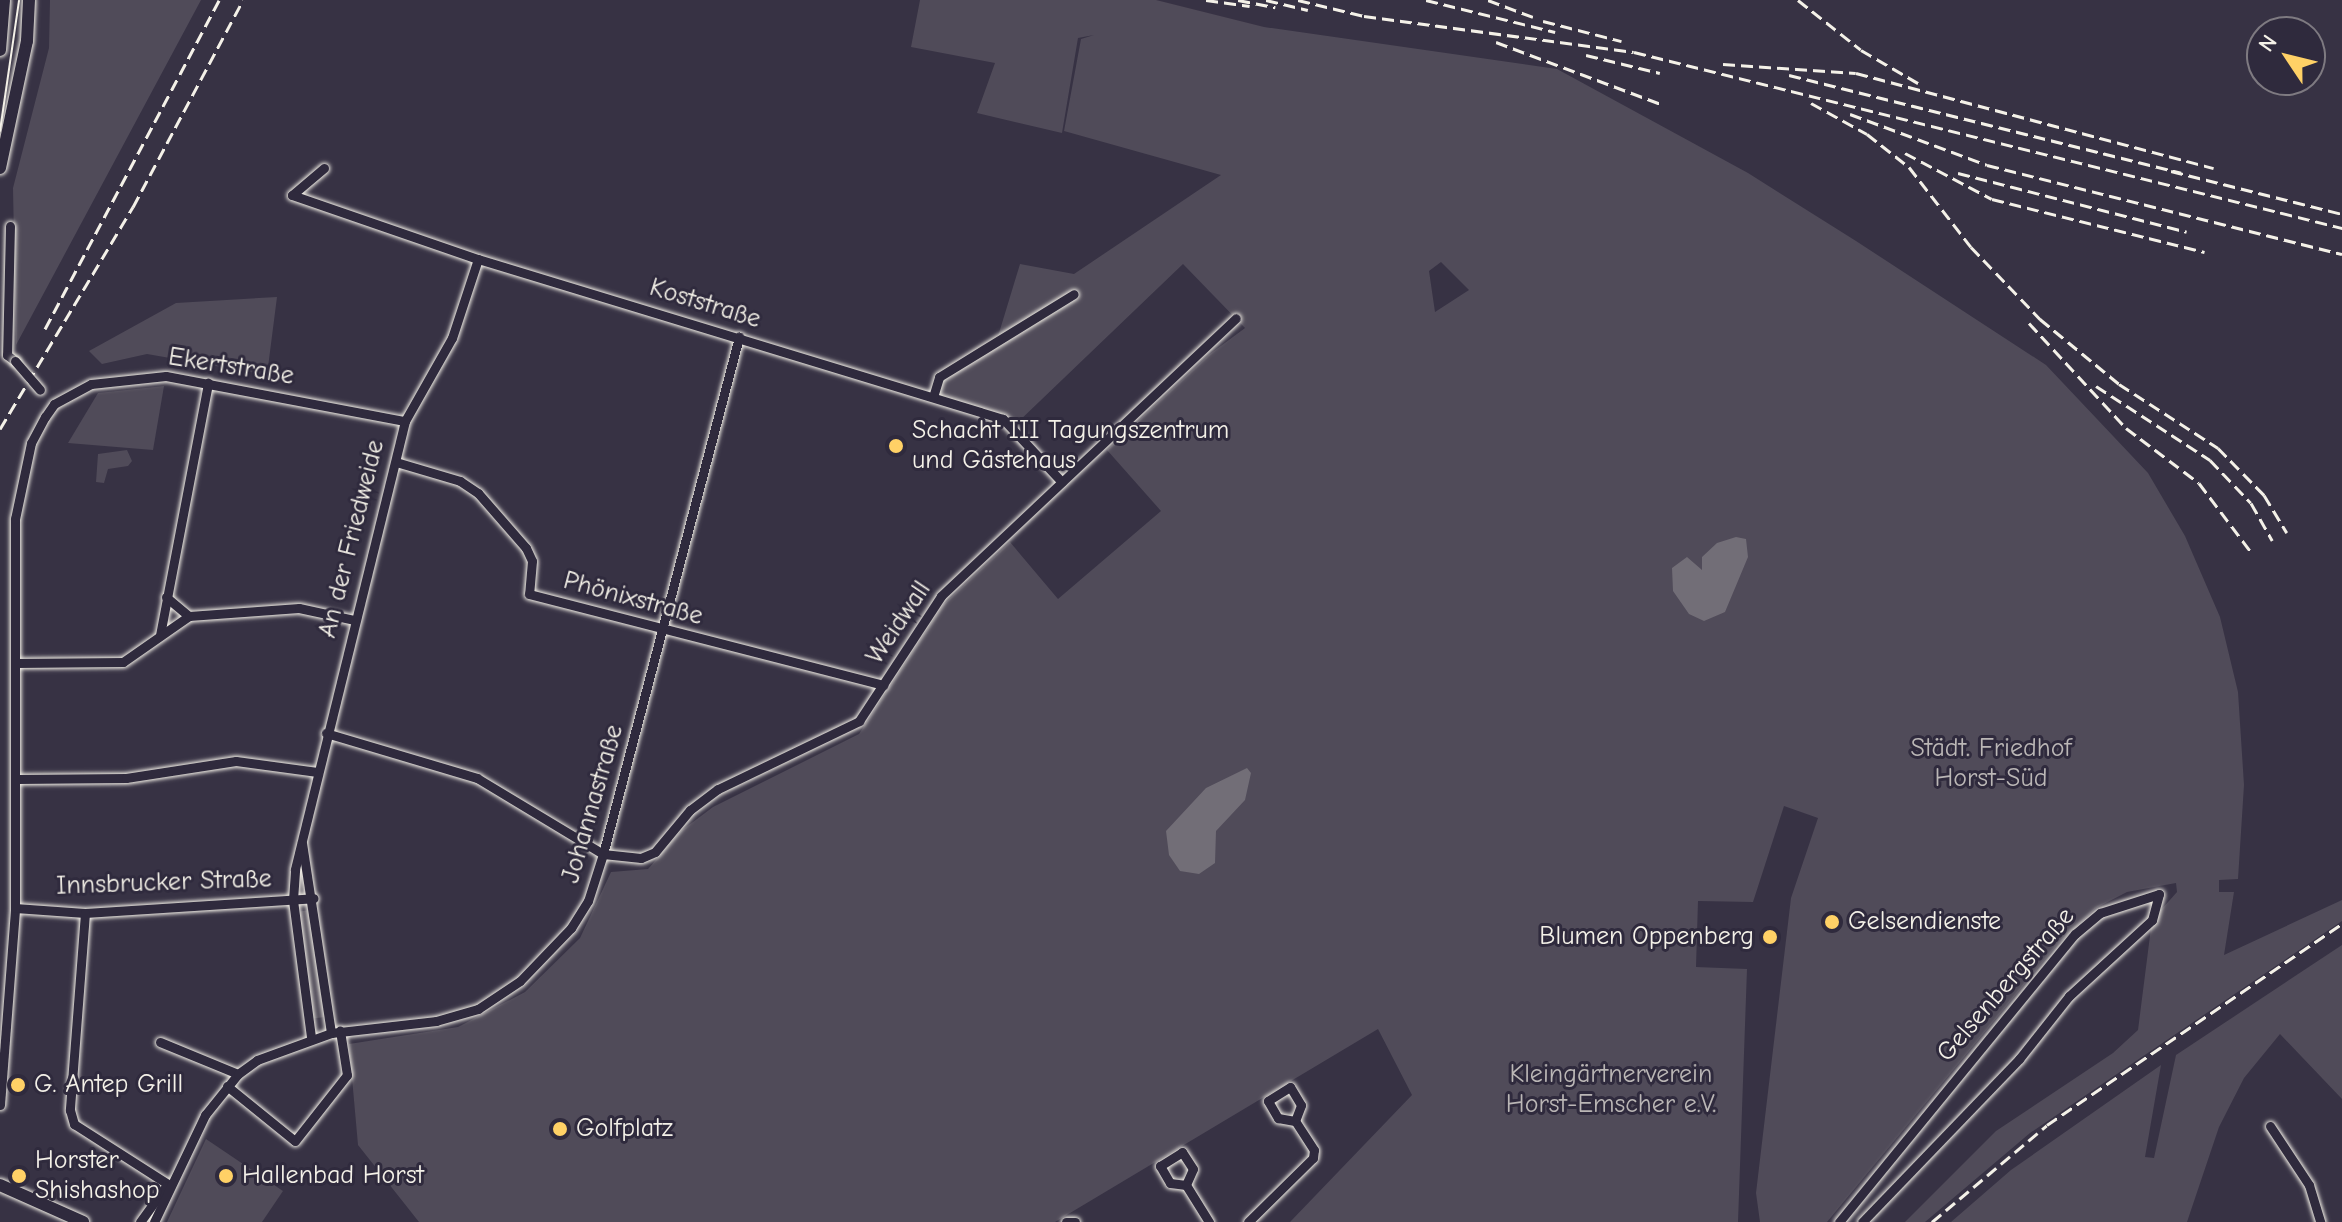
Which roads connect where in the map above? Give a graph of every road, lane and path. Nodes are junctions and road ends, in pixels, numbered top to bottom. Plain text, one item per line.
1 (4, 0) edge
2 (29, 0) edge
3 (0, 50) edge
4 (0, 168) edge
5 (324, 168) dead end
6 (10, 226) dead end
7 (478, 259) junction
8 (1074, 294) dead end
9 (1236, 318) dead end
10 (739, 337) junction
11 (7, 356) edge
12 (208, 383) junction
13 (933, 397) junction
14 (54, 404) junction
15 (405, 421) junction
16 (396, 462) junction
17 (1062, 482) junction
18 (166, 597) junction
19 (189, 616) junction
20 (354, 620) junction
21 (664, 632) junction
22 (160, 635) junction
23 (15, 663) junction
24 (883, 685) junction
25 (326, 733) junction
26 (317, 772) junction
27 (17, 779) junction
28 (301, 841) junction
29 (603, 854) junction
30 (314, 898) junction
31 (293, 900) junction
32 (15, 908) junction
33 (85, 913) junction
34 (336, 1032) junction
35 (311, 1037) junction
36 (160, 1042) dead end
37 (238, 1074) junction
38 (227, 1086) junction
39 (0, 1105) edge
40 (1295, 1121) dead end
41 (2270, 1126) dead end
42 (168, 1184) junction
43 (0, 1185) edge
44 (1186, 1185) dead end
45 (83, 1222) edge
46 (140, 1222) edge
47 (154, 1222) edge
48 (1066, 1222) edge
49 (1075, 1222) edge
50 (1209, 1222) edge
51 (1248, 1222) edge
52 (1839, 1222) edge
53 (1862, 1222) edge
54 (2320, 1222) edge

1 - 3 main road
2 - 4 main road
5 - 7 street, Koststraße
6 - 11 street
7 - 10 street, Koststraße
7 - 15 street, An der Friedweide
8 - 13 street
9 - 17 street, Weidwall
10 - 13 street, Koststraße
10 - 21 street, Johannastraße
11 - 14 street, bridge
12 - 14 street, Ekertstraße
12 - 15 street, Ekertstraße
12 - 18 street
13 - 17 street, Koststraße
14 - 23 street
15 - 16 street, An der Friedweide
16 - 20 street, An der Friedweide
16 - 21 street, Phönixstraße
17 - 24 street, Weidwall
18 - 19 street
18 - 22 street
19 - 20 street
19 - 22 street
20 - 25 street, An der Friedweide
21 - 24 street, Phönixstraße
21 - 29 street, Johannastraße
22 - 23 street
23 - 27 street
24 - 29 street, Weidwall
25 - 26 street, An der Friedweide
25 - 29 street
26 - 27 street
26 - 28 street, An der Friedweide
27 - 32 street
28 - 30 street, An der Friedweide
28 - 31 street, An der Friedweide
29 - 34 street, Johannastraße
30 - 31 street, Innsbrucker Straße
30 - 34 street, An der Friedweide
31 - 33 street, Innsbrucker Straße
31 - 35 street, An der Friedweide
32 - 33 street, Innsbrucker Straße
32 - 39 street
33 - 42 street
34 - 35 street, Johannastraße
34 - 38 street, An der Friedweide
35 - 37 street, Johannastraße
36 - 37 street
37 - 38 street, Johannastraße
38 - 42 street, Johannastraße
40 - 51 street
41 - 54 street
42 - 46 street, Johannastraße
42 - 47 street, Johannastraße
43 - 45 main road
44 - 50 street
48 - 49 street
52 - 53 street, Gelsenbergstraße

